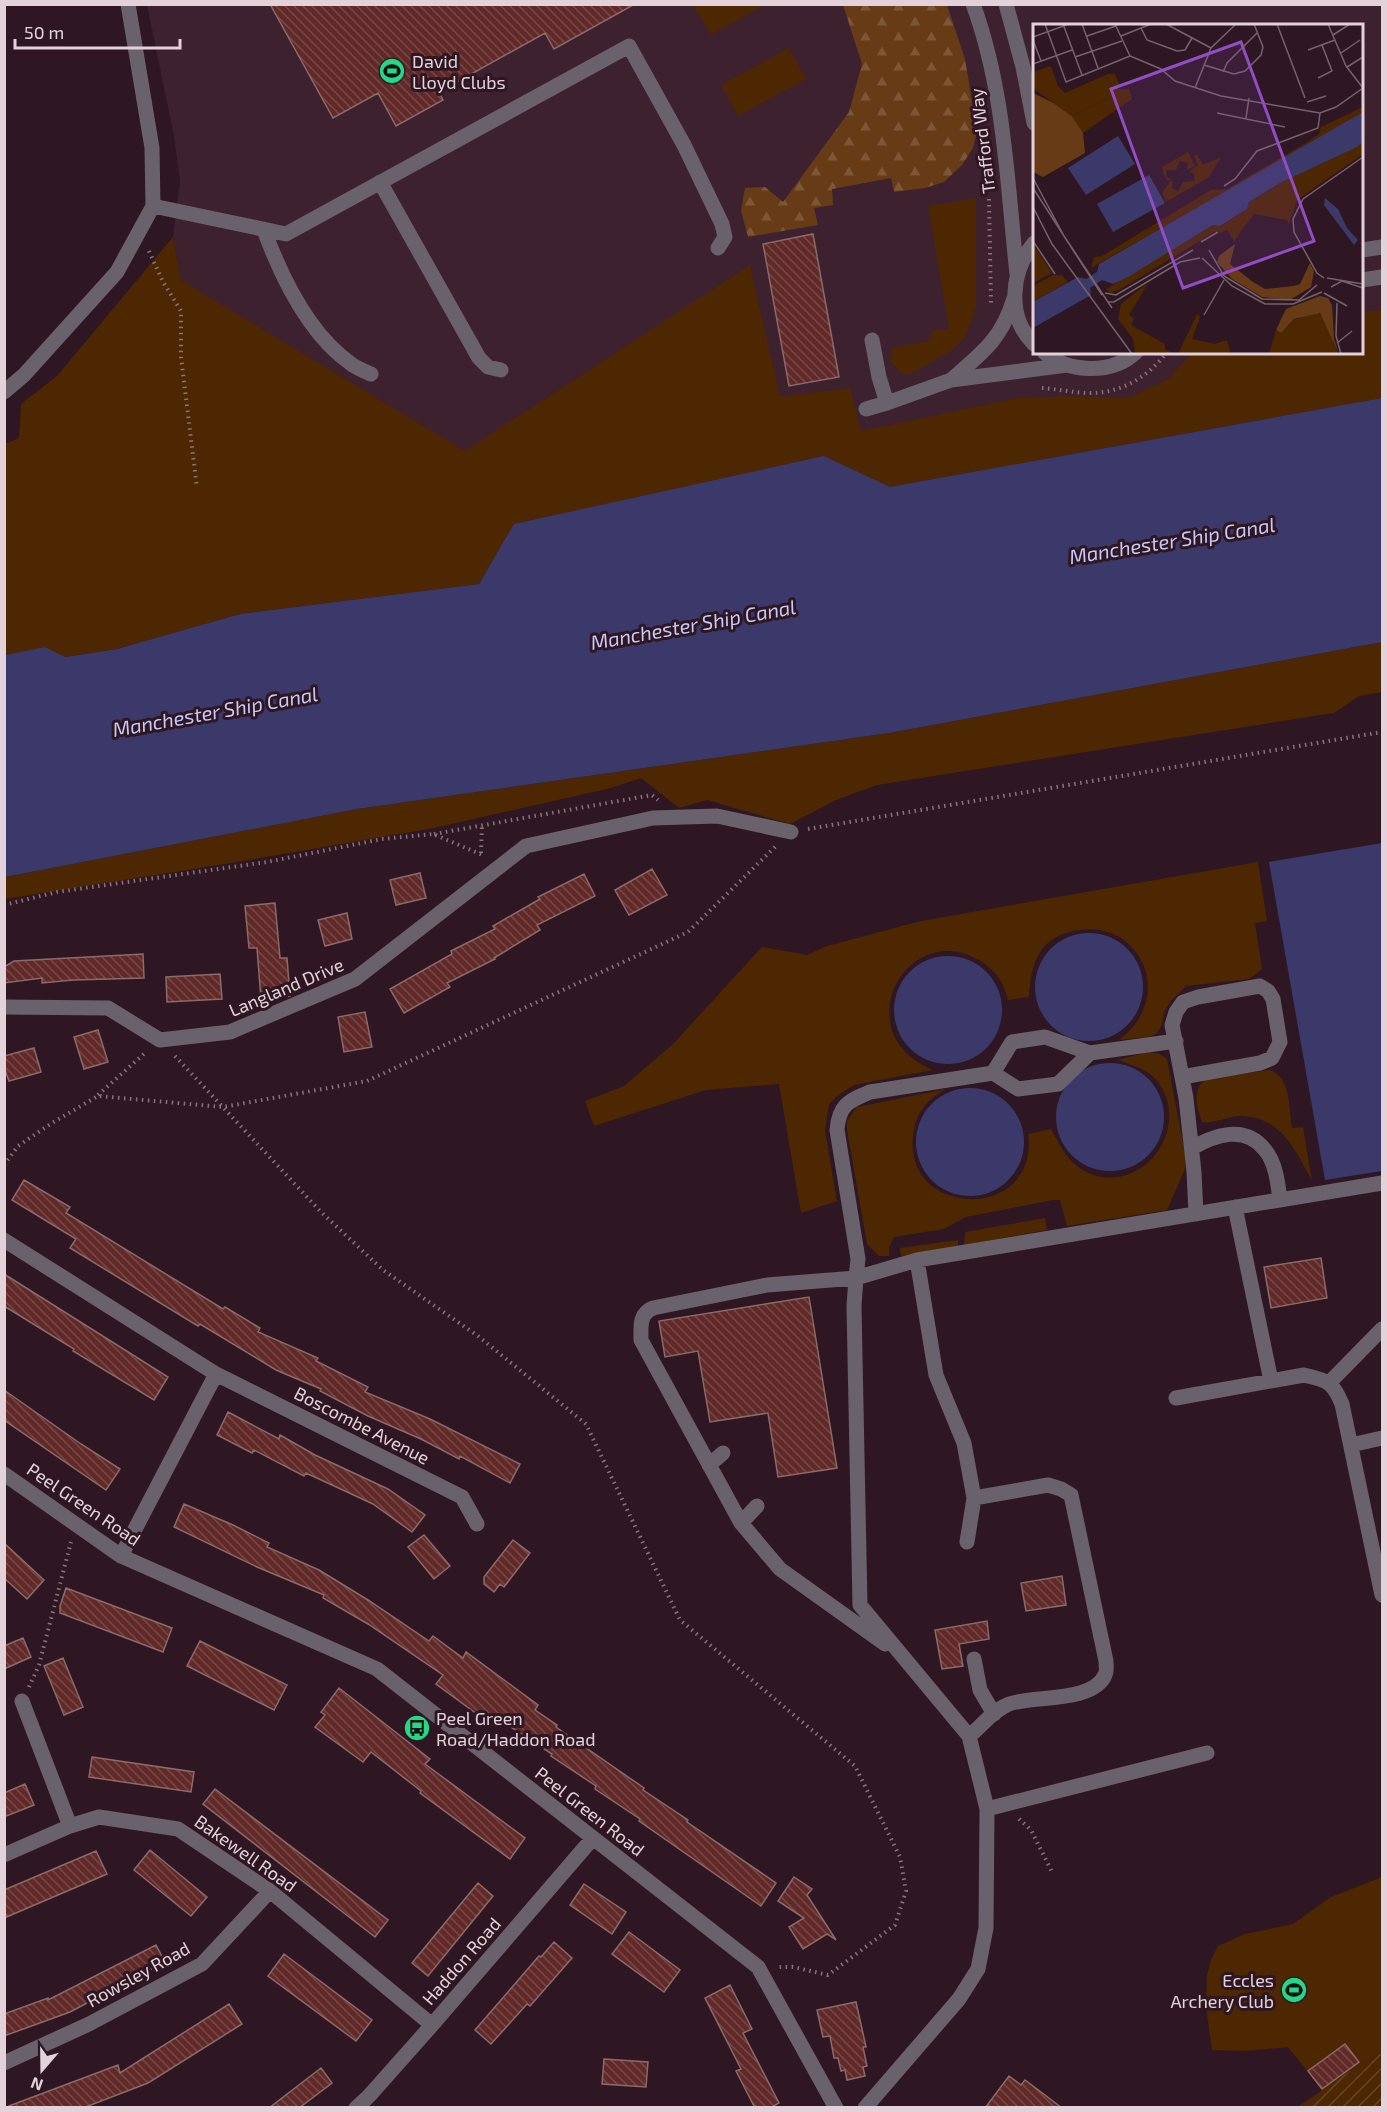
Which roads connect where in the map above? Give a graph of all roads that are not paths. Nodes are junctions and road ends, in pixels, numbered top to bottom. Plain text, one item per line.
1 (128, 4) edge
2 (973, 4) edge
3 (1006, 4) edge
4 (1033, 114) edge
5 (380, 182) junction
6 (153, 206) junction
7 (264, 230) junction
8 (1033, 245) edge
9 (1383, 247) edge
10 (718, 248) dead end
11 (1363, 250) edge
12 (1017, 274) junction
13 (1383, 277) edge
14 (1363, 280) edge
15 (1014, 297) junction
16 (872, 340) dead end
17 (1033, 342) edge
18 (1048, 354) edge
19 (1133, 354) edge
20 (1067, 365) junction
21 (501, 370) dead end
22 (371, 374) dead end
23 (951, 380) junction
24 (4, 392) edge
25 (887, 403) junction
26 (866, 409) dead end
27 (791, 832) road end
28 (4, 1007) edge
29 (1176, 1041) junction
30 (1090, 1053) junction
31 (993, 1073) junction
32 (1182, 1077) junction
33 (1192, 1148) junction
34 (1383, 1183) edge
35 (1280, 1200) junction
36 (1235, 1208) junction
37 (1196, 1214) junction
38 (4, 1240) edge
39 (917, 1260) junction
40 (856, 1278) junction
41 (1383, 1329) edge
42 (216, 1374) junction
43 (1271, 1381) junction
44 (1329, 1383) junction
45 (1176, 1398) dead end
46 (1383, 1438) edge
47 (1351, 1445) junction
48 (723, 1453) dead end
49 (709, 1465) junction
50 (4, 1474) edge
51 (974, 1498) junction
52 (757, 1506) dead end
53 (741, 1523) junction
54 (477, 1524) dead end
55 (967, 1542) dead end
56 (121, 1556) junction
57 (1379, 1557) edge
58 (1383, 1595) edge
59 (902, 1656) junction
60 (974, 1659) dead end
61 (22, 1701) road end
62 (993, 1714) junction
63 (969, 1736) junction
64 (1207, 1753) dead end
65 (987, 1809) junction
66 (70, 1826) junction
67 (593, 1838) junction
68 (4, 1855) edge
69 (270, 1891) junction
70 (432, 2025) junction
71 (4, 2063) edge
72 (356, 2108) edge
73 (836, 2108) edge
74 (864, 2108) edge

1 - 6 street
2 - 12 street, Trafford Way
3 - 4 street
5 - 7 street
5 - 10 street
5 - 21 street
6 - 7 street
6 - 24 street
7 - 22 street
8 - 12 street
9 - 11 street
12 - 15 street
13 - 14 street
15 - 17 street
15 - 23 street
16 - 25 street
18 - 20 street
19 - 20 street
20 - 23 street
23 - 25 street
25 - 26 street
27 - 28 street, Langland Drive
29 - 30 street
29 - 32 street
29 - 32 street
30 - 31 street
30 - 31 street
31 - 40 street
32 - 33 street
33 - 35 street
33 - 37 street
34 - 35 street
35 - 36 street
36 - 37 street
36 - 43 street
37 - 39 street
38 - 42 street, Boscombe Avenue
39 - 40 street
39 - 51 street
40 - 49 street
40 - 59 street
41 - 44 street
42 - 54 street, Boscombe Avenue
42 - 56 street
43 - 44 street
43 - 45 street
44 - 47 street
46 - 47 street
47 - 57 street
48 - 49 street
49 - 53 street
50 - 56 street, Peel Green Road
51 - 55 street
51 - 62 street
52 - 53 street
53 - 59 street
56 - 67 street, Peel Green Road
57 - 58 street
59 - 63 street
60 - 62 street
61 - 66 street
62 - 63 street
63 - 65 street
64 - 65 street
65 - 74 street
66 - 68 street, Bakewell Road
66 - 69 street, Bakewell Road
67 - 70 street, Haddon Road
67 - 73 street, Peel Green Road
69 - 70 street, Bakewell Road
69 - 71 street, Rowsley Road
70 - 72 street, Haddon Road

